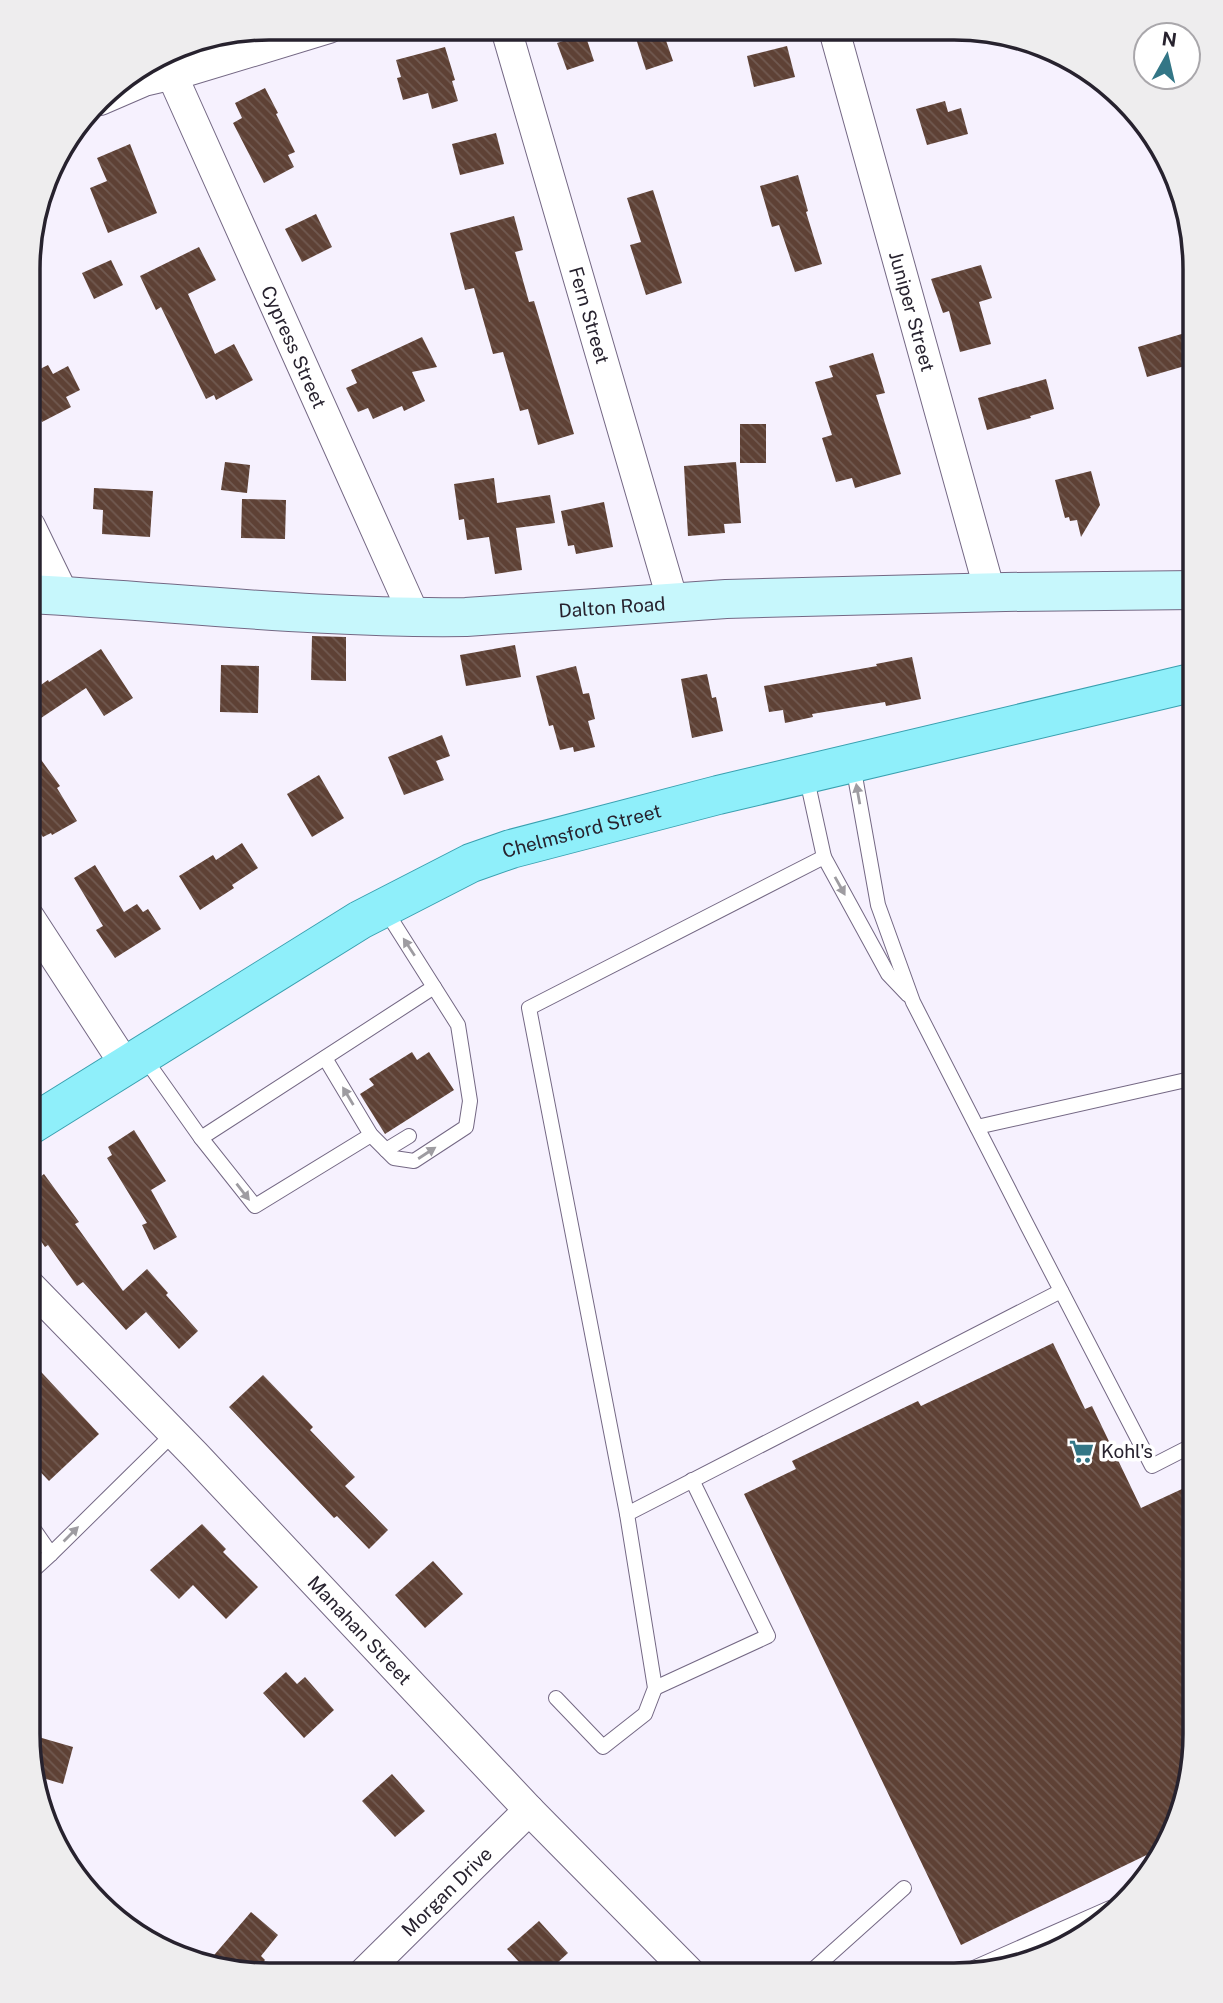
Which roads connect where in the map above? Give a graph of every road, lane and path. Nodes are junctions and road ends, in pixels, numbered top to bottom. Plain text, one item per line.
1 (290, 40) edge
2 (509, 40) edge
3 (837, 40) edge
4 (172, 75) junction
5 (130, 87) edge
6 (40, 567) edge
7 (1183, 590) edge
8 (990, 592) junction
9 (47, 595) edge
10 (673, 602) junction
11 (415, 617) junction
12 (1183, 685) edge
13 (852, 763) junction
14 (806, 774) junction
15 (824, 857) junction
16 (384, 908) junction
17 (40, 933) edge
18 (434, 987) junction
19 (913, 1002) junction
20 (325, 1058) junction
21 (134, 1061) junction
22 (1182, 1081) edge
23 (470, 1101) junction
24 (455, 1110) dead end
25 (40, 1119) edge
26 (977, 1127) junction
27 (371, 1135) junction
28 (409, 1136) dead end
29 (201, 1138) junction
30 (386, 1150) junction
31 (1061, 1291) junction
32 (40, 1296) edge
33 (174, 1433) junction
34 (1182, 1451) edge
35 (692, 1480) junction
36 (627, 1514) junction
37 (40, 1538) edge
38 (51, 1554) junction
39 (40, 1564) edge
40 (656, 1688) junction
41 (556, 1698) dead end
42 (529, 1811) junction
43 (904, 1888) dead end
44 (1094, 1915) edge
45 (995, 1959) edge
46 (374, 1963) edge
47 (680, 1963) edge
48 (820, 1963) edge

1 - 4 street
2 - 10 street, Fern Street
3 - 8 street, Juniper Street
4 - 5 street
4 - 11 street, Cypress Street
6 - 9 street
7 - 8 street, Dalton Road
8 - 10 street, Dalton Road
9 - 11 street, Dalton Road
10 - 11 street, Dalton Road
12 - 13 main road, Chelmsford Street
13 - 14 main road, Chelmsford Street
19 -> 13 lane
14 - 15 lane
14 - 16 main road, Chelmsford Street
15 -> 19 lane
15 - 36 lane
18 -> 16 lane
16 - 21 main road, Chelmsford Street
17 - 21 street
18 - 20 lane
18 - 23 lane
19 - 26 lane
27 -> 20 lane
20 - 29 lane
21 - 25 main road, Chelmsford Street
21 - 29 lane
22 - 26 lane
23 - 24 lane
30 -> 23 lane
26 - 31 lane
29 -> 27 lane
27 - 30 lane
28 - 30 lane
31 - 34 lane
31 - 35 lane
32 - 33 street, Manahan Street
38 -> 33 lane
33 - 42 street, Manahan Street
35 - 36 lane
35 - 40 lane
36 - 40 lane
37 - 38 lane
38 - 39 lane
40 - 41 lane
42 - 46 street, Morgan Drive
42 - 47 street, Manahan Street
43 - 48 lane
44 - 45 lane

